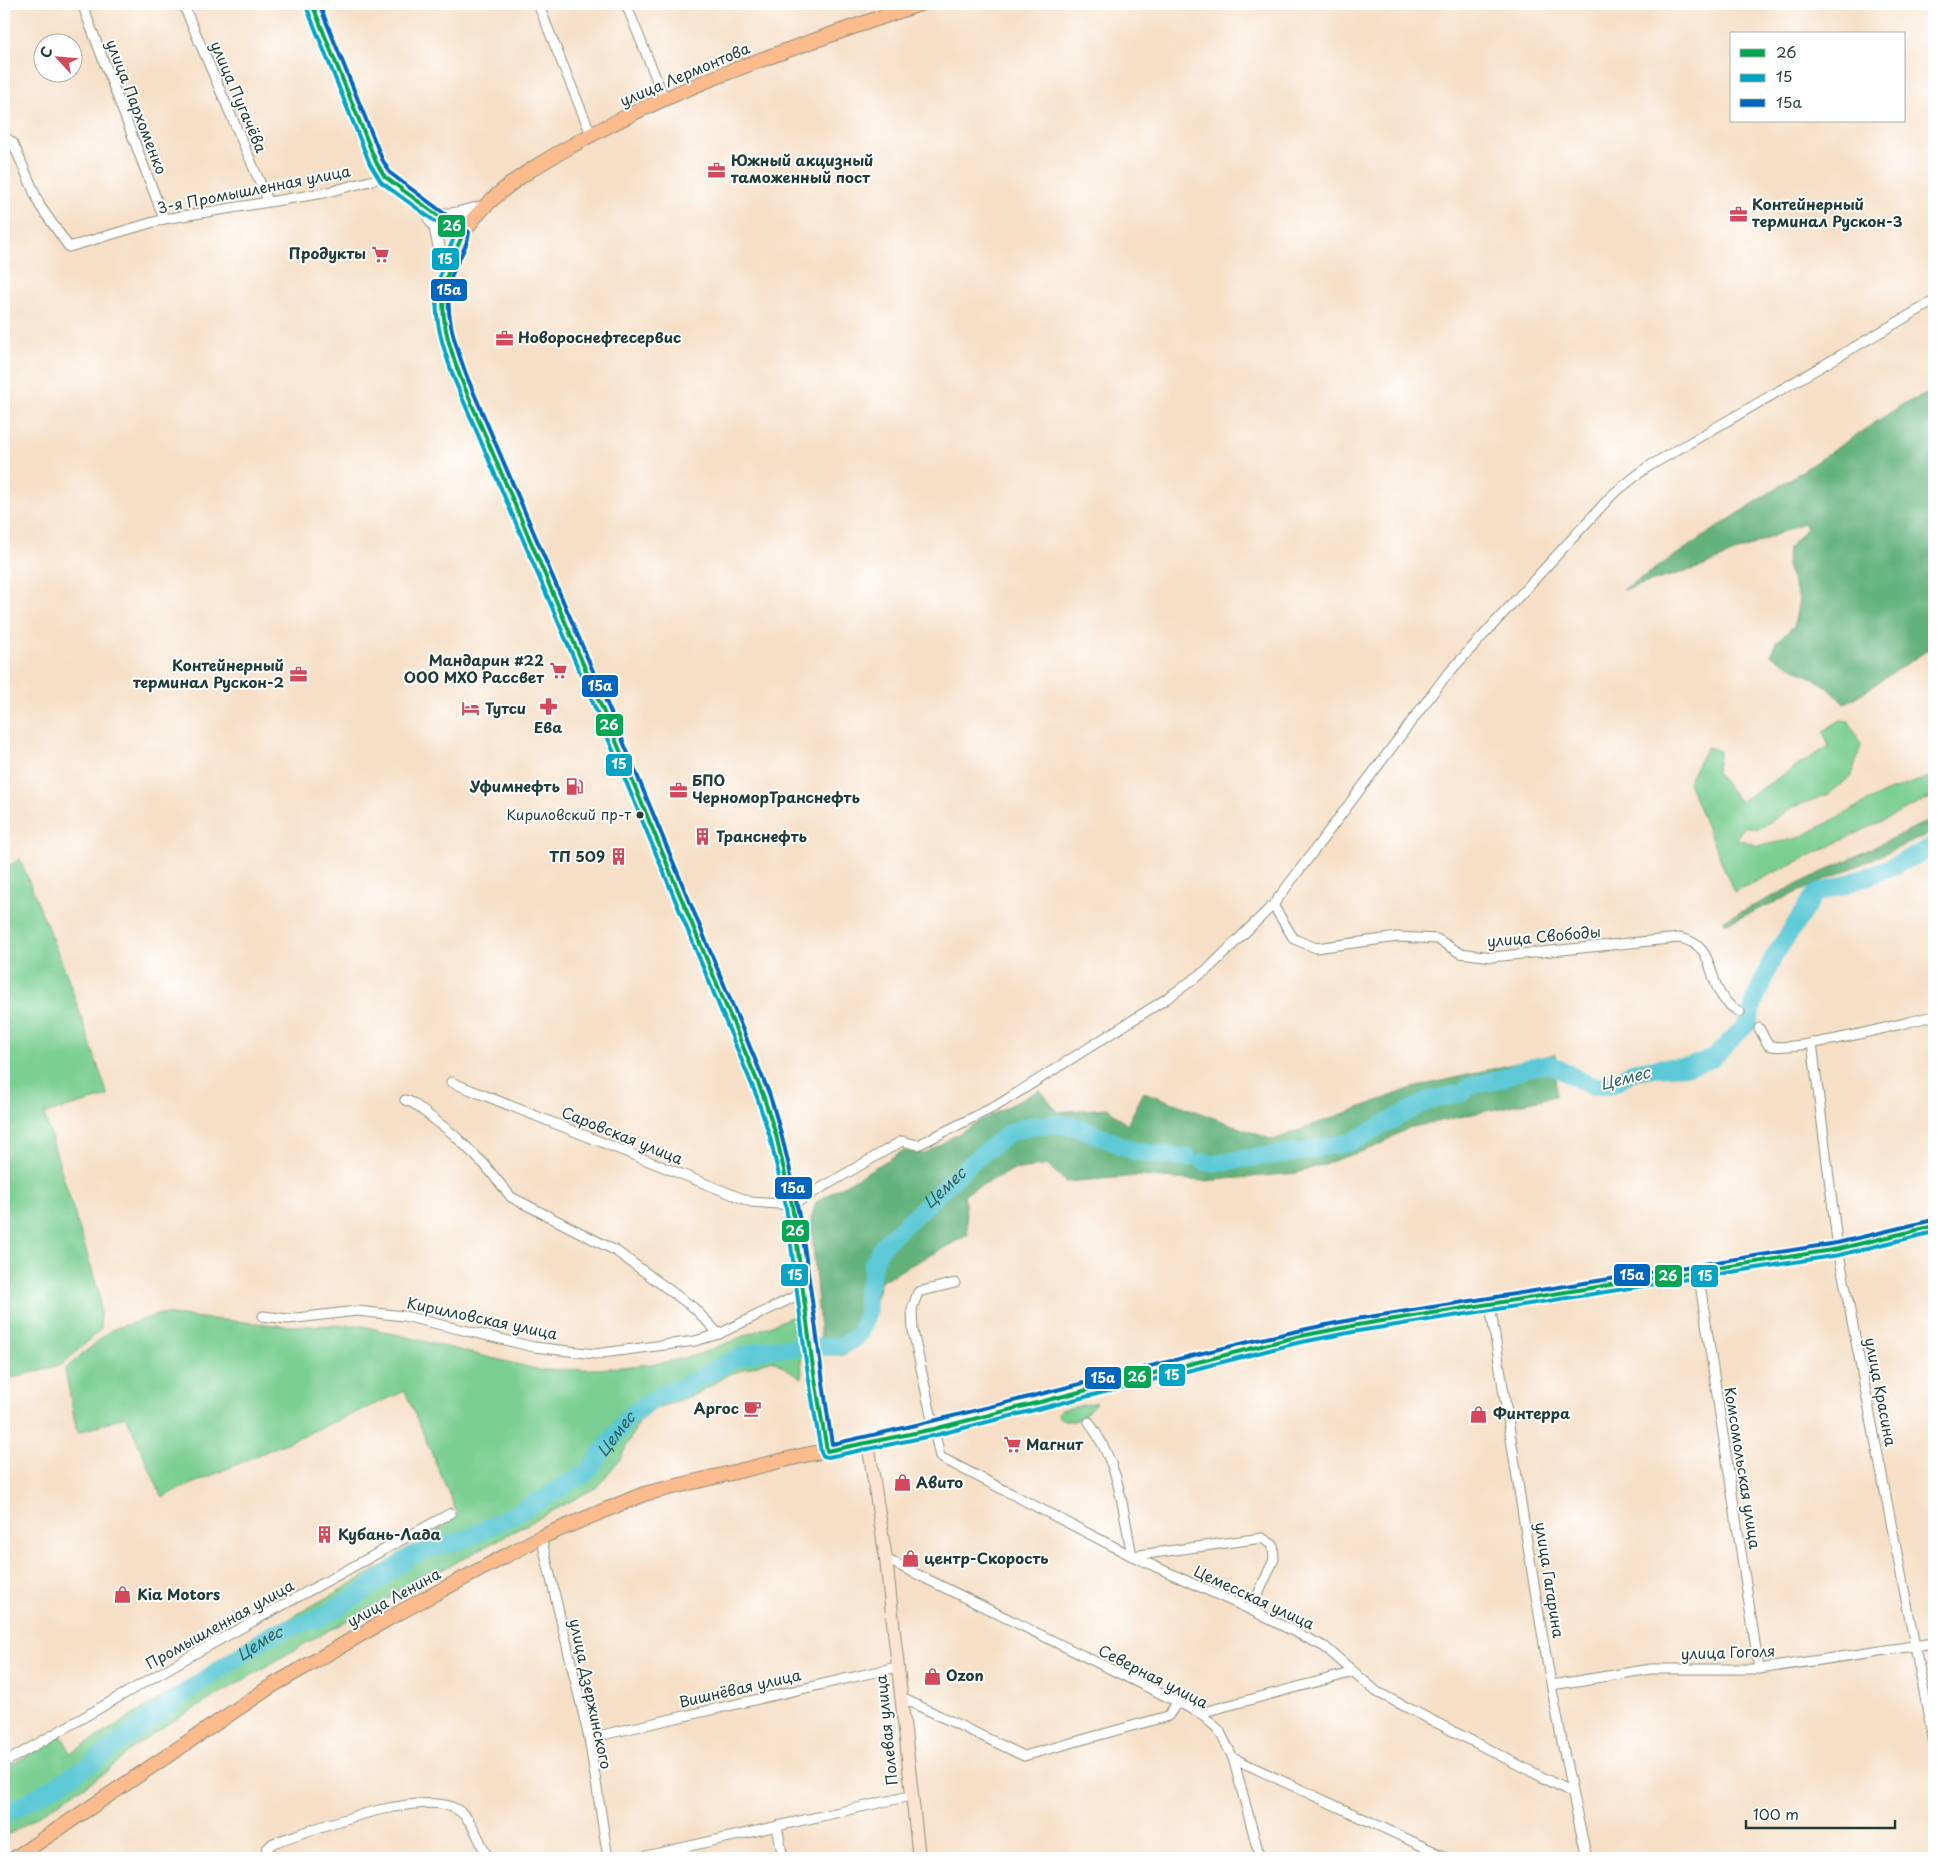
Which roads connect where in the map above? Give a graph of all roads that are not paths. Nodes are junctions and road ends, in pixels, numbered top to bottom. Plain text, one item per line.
1 (82, 4) edge
2 (184, 4) edge
3 (312, 4) edge
4 (538, 4) edge
5 (626, 4) edge
6 (920, 4) edge
7 (664, 98) junction
8 (591, 134) junction
9 (4, 136) edge
10 (386, 177) junction
11 (268, 201) junction
12 (421, 204) junction
13 (485, 206) junction
14 (434, 214) junction
15 (164, 219) junction
16 (463, 234) junction
17 (445, 276) junction
18 (1934, 301) edge
19 (1273, 905) junction
20 (1740, 1012) dead end
21 (1934, 1016) edge
22 (1759, 1028) dead end
23 (1812, 1043) junction
24 (451, 1082) dead end
25 (405, 1100) dead end
26 (788, 1204) junction
27 (1934, 1226) edge
28 (1838, 1249) junction
29 (1698, 1271) junction
30 (955, 1282) dead end
31 (804, 1292) junction
32 (1490, 1305) junction
33 (263, 1316) dead end
34 (719, 1334) junction
35 (1089, 1422) dead end
36 (934, 1429) junction
37 (868, 1443) junction
38 (827, 1451) junction
39 (451, 1513) dead end
40 (541, 1537) junction
41 (1132, 1556) junction
42 (886, 1559) junction
43 (1251, 1610) junction
44 (1934, 1642) edge
45 (1916, 1646) junction
46 (897, 1667) junction
47 (1759, 1669) junction
48 (1354, 1672) junction
49 (1552, 1685) junction
50 (900, 1697) junction
51 (1177, 1703) junction
52 (1200, 1713) junction
53 (589, 1738) junction
54 (1934, 1744) edge
55 (1233, 1758) junction
56 (4, 1763) edge
57 (1571, 1792) junction
58 (910, 1796) junction
59 (777, 1826) junction
60 (21, 1856) edge
61 (264, 1858) edge
62 (488, 1858) edge
63 (608, 1858) edge
64 (638, 1858) edge
65 (783, 1858) edge
66 (919, 1858) edge
67 (1260, 1858) edge
68 (1448, 1858) edge
69 (1587, 1858) edge

1 - 15 street, улица Пархоменко
2 - 11 street, улица Пугачёва
3 - 10 street
4 - 8 street
5 - 7 street
6 - 7 main road, улица Лермонтова
7 - 8 main road, улица Лермонтова
8 - 13 main road, улица Лермонтова
9 - 15 street, 3-я Промышленная улица
10 - 11 street, 3-я Промышленная улица
10 - 12 street
11 - 15 street, 3-я Промышленная улица
12 - 14 street
12 - 17 street
13 - 14 street
13 - 16 main road, улица Лермонтова
14 - 16 street
16 - 17 main road, улица Лермонтова
17 - 26 main road, улица Лермонтова
18 - 19 street
19 - 20 street, улица Свободы
19 - 26 street
21 - 23 street
22 - 23 street
23 - 28 street, улица Красина
24 - 26 street, Саровская улица
25 - 34 street
26 - 31 main road, улица Лермонтова
27 - 28 main road
28 - 29 main road
28 - 45 street, улица Красина
29 - 32 main road
29 - 47 street, Комсомольская улица
30 - 36 street
31 - 34 street, Кирилловская улица
31 - 38 main road, улица Лермонтова
32 - 36 main road
32 - 49 street, улица Гагарина
33 - 34 street, Кирилловская улица
35 - 41 street
36 - 37 main road
36 - 41 street, Цемесская улица
37 - 38 main road, улица Ленина
37 - 42 main road, Полевая улица
38 - 40 main road, улица Ленина
39 - 56 street, Промышленная улица
40 - 53 street, улица Дзержинского
40 - 60 main road, улица Ленина
41 - 43 street, Цемесская улица
41 - 43 street
42 - 46 main road, Полевая улица
42 - 51 street, Северная улица
43 - 48 street, Цемесская улица
44 - 45 street, улица Гоголя
45 - 47 street, улица Гоголя
45 - 54 street, улица Красина
46 - 50 main road, Полевая улица
46 - 53 street, Вишнёвая улица
47 - 49 street, улица Гоголя
48 - 52 street
48 - 57 street, Цемесская улица
49 - 57 street, улица Гагарина
50 - 51 street
50 - 58 main road, Полевая улица
51 - 52 street, Северная улица
52 - 55 street, Северная улица
53 - 63 street, улица Дзержинского
55 - 67 street, Северная улица
55 - 68 street
57 - 69 street, улица Гагарина
58 - 59 street, Полевая улица
58 - 66 main road
59 - 64 street, Полевая улица
59 - 65 street
61 - 62 street

